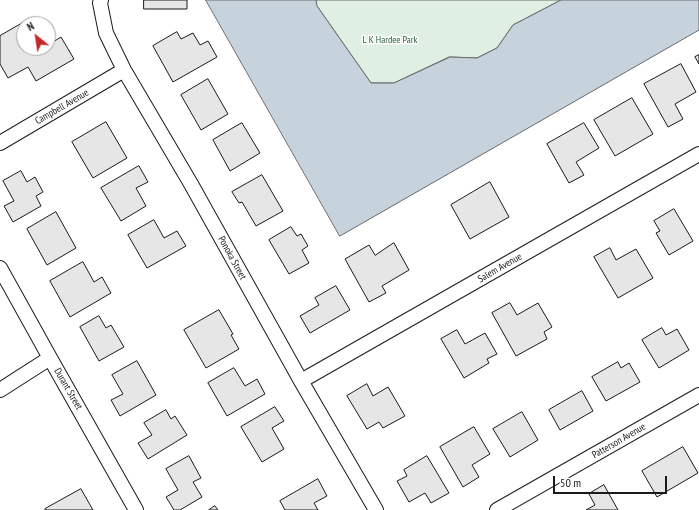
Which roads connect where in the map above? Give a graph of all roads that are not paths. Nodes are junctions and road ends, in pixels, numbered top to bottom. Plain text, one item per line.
1 (101, 0) edge
2 (124, 70) junction
3 (0, 143) edge
4 (697, 159) edge
5 (0, 268) edge
6 (50, 358) junction
7 (301, 382) junction
8 (0, 390) edge
9 (699, 395) edge
10 (136, 510) edge
11 (376, 510) edge
12 (497, 510) edge

1 - 2 street, Ponoka Street
2 - 3 street, Campbell Avenue
2 - 7 street, Ponoka Street
4 - 7 street, Salem Avenue
5 - 6 street, Durant Street
6 - 8 street
6 - 10 street, Durant Street
7 - 11 street, Ponoka Street
9 - 12 street, Patterson Avenue

